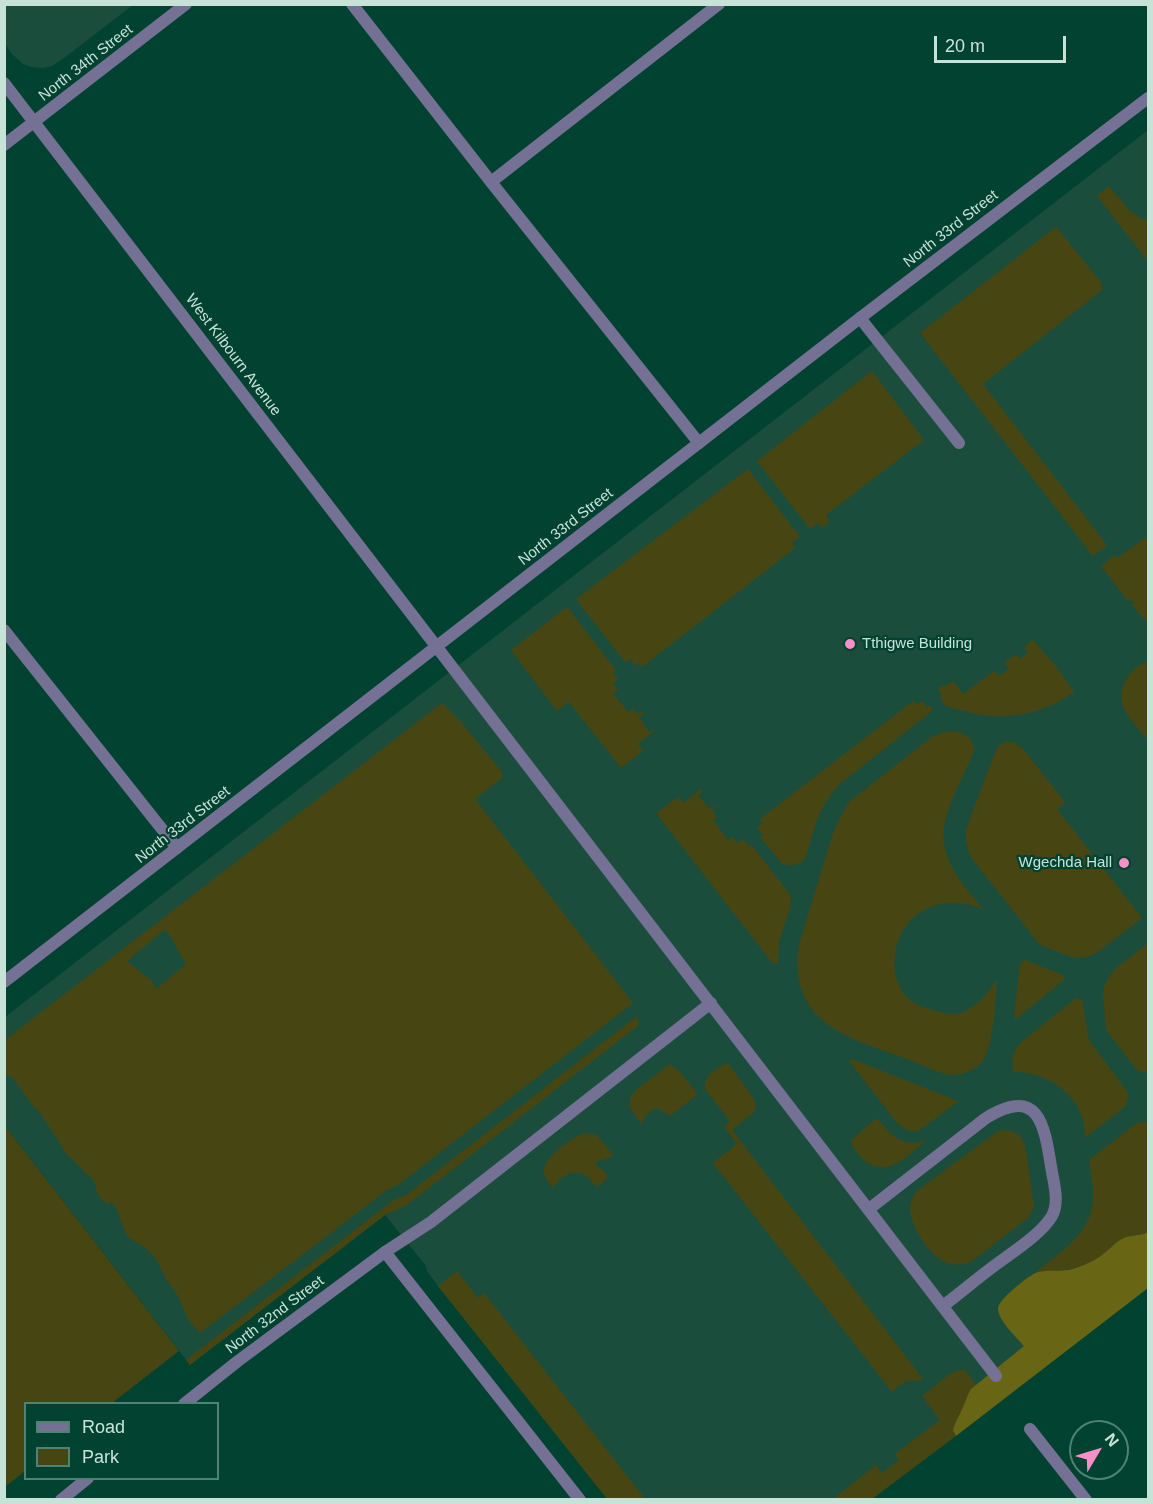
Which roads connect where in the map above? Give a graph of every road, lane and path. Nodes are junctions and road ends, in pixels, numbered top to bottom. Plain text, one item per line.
1 (186, 4) edge
2 (352, 4) edge
3 (719, 4) edge
4 (4, 84) edge
5 (1149, 98) edge
6 (34, 121) junction
7 (4, 145) edge
8 (491, 182) junction
9 (860, 318) junction
10 (699, 442) junction
11 (959, 443) dead end
12 (4, 630) edge
13 (436, 646) junction
14 (177, 848) junction
15 (4, 982) edge
16 (711, 1003) junction
17 (869, 1209) junction
18 (385, 1251) junction
19 (943, 1306) junction
20 (996, 1376) dead end
21 (187, 1402) edge
22 (1029, 1429) dead end
23 (87, 1480) edge
24 (61, 1500) edge
25 (580, 1500) edge
26 (1086, 1500) edge

1 - 6 street, North 34th Street
2 - 8 street
3 - 8 street
4 - 6 street, West Kilbourn Avenue
5 - 9 street, North 33rd Street
6 - 7 street, North 34th Street
6 - 13 street, West Kilbourn Avenue
8 - 10 street
9 - 10 street, North 33rd Street
9 - 11 street
10 - 13 street, North 33rd Street
12 - 14 street
13 - 14 street, North 33rd Street
13 - 16 street, West Kilbourn Avenue
14 - 15 street, North 33rd Street
16 - 17 street, West Kilbourn Avenue
16 - 18 street, North 32nd Street
17 - 19 street, West Kilbourn Avenue
17 - 19 street
18 - 21 street, North 32nd Street
18 - 25 street
19 - 20 street, West Kilbourn Avenue
22 - 26 street
23 - 24 street

